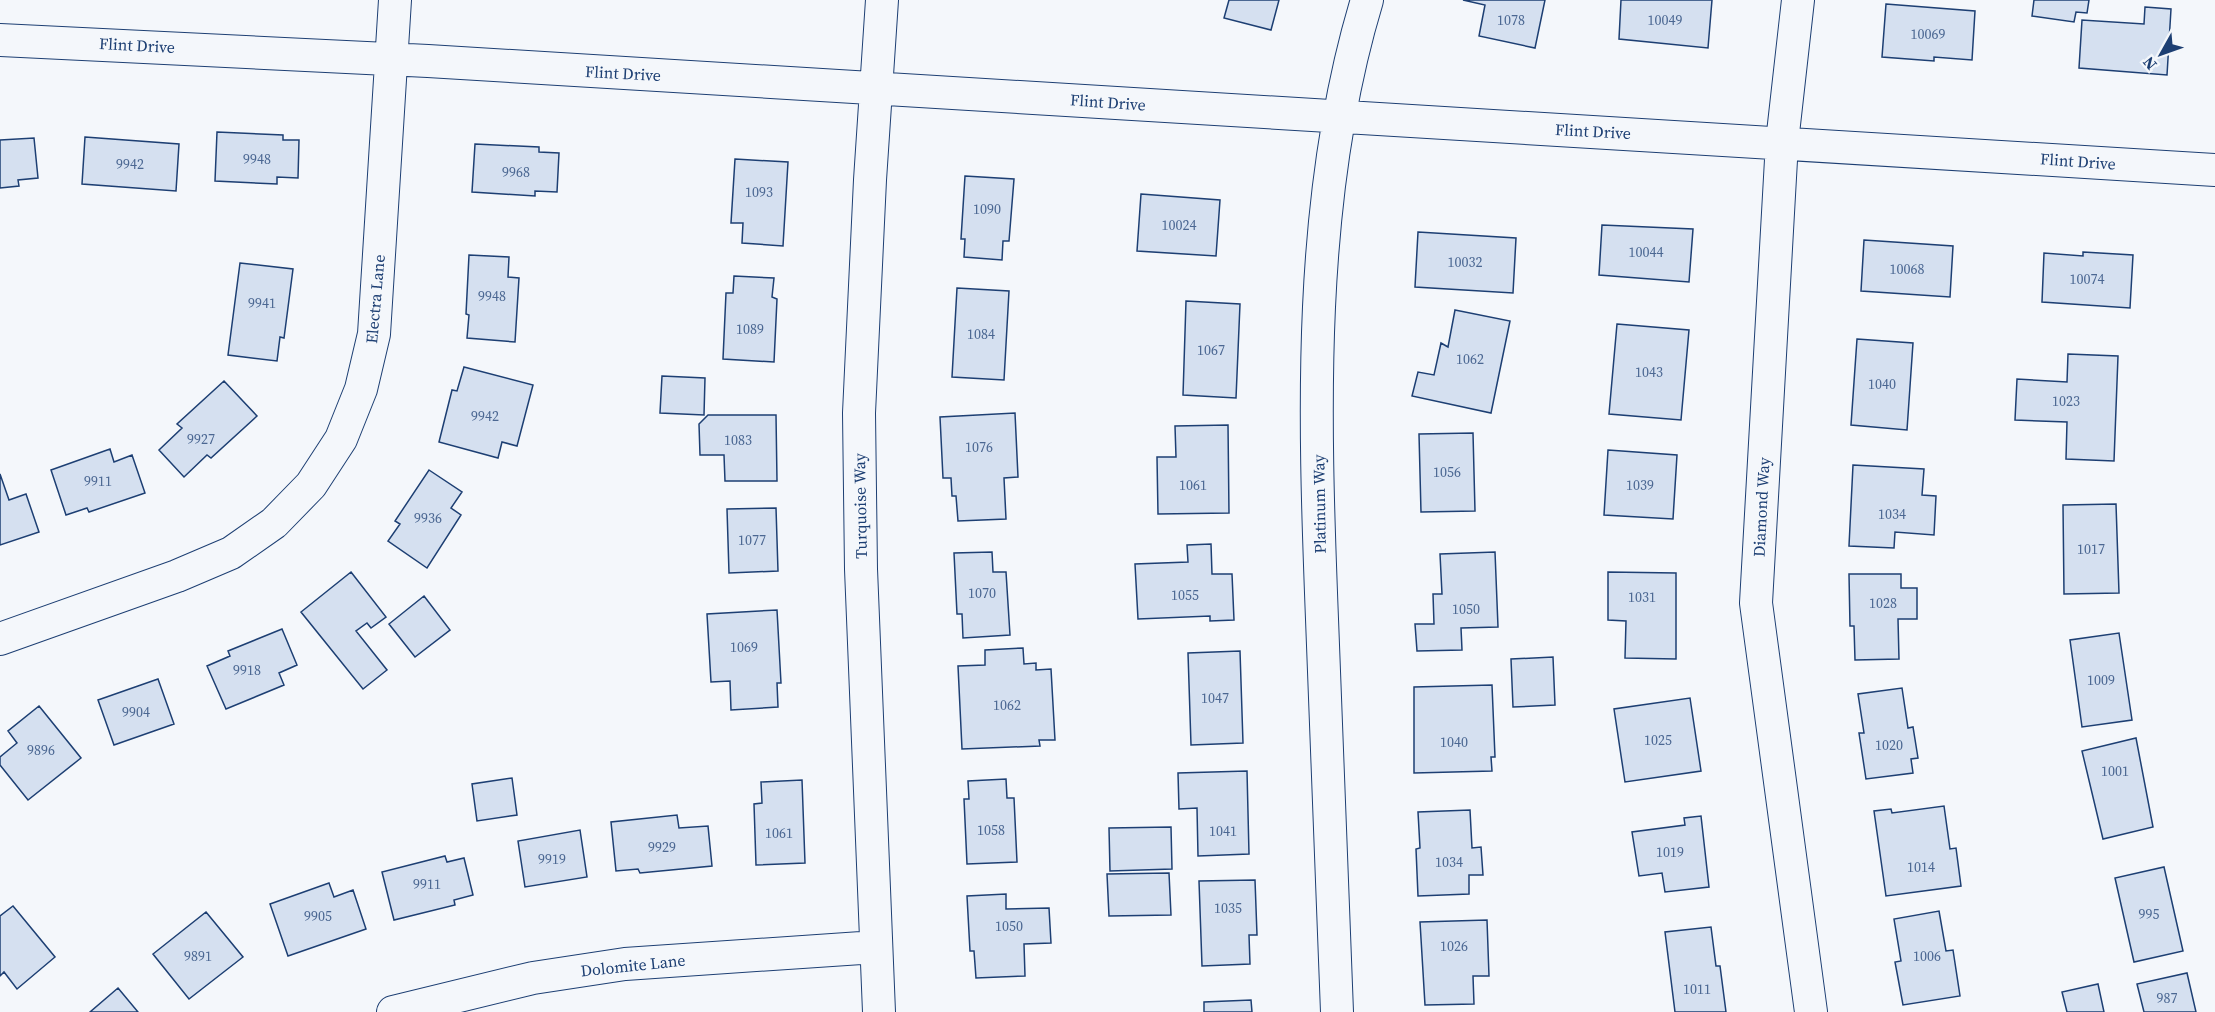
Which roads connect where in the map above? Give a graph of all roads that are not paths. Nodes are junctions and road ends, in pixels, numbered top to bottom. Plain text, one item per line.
1 (395, 0) edge
2 (882, 0) edge
3 (1367, 0) edge
4 (1798, 0) edge
5 (0, 40) edge
6 (390, 59) junction
7 (877, 89) junction
8 (1340, 117) junction
9 (1782, 142) junction
10 (2215, 170) edge
11 (0, 639) edge
12 (876, 947) junction
13 (393, 1012) edge
14 (879, 1012) edge
15 (1337, 1012) edge
16 (1811, 1012) edge

1 - 6 street, Electra Lane
2 - 7 street, Turquoise Way
3 - 8 street, Platinum Way
4 - 9 street, Diamond Way
5 - 6 street, Flint Drive
6 - 7 street, Flint Drive
6 - 11 street, Electra Lane
7 - 8 street, Flint Drive
7 - 12 street, Turquoise Way
8 - 9 street, Flint Drive
8 - 15 street, Platinum Way
9 - 10 street, Flint Drive
9 - 16 street, Diamond Way
12 - 13 street, Dolomite Lane
12 - 14 street, Turquoise Way

